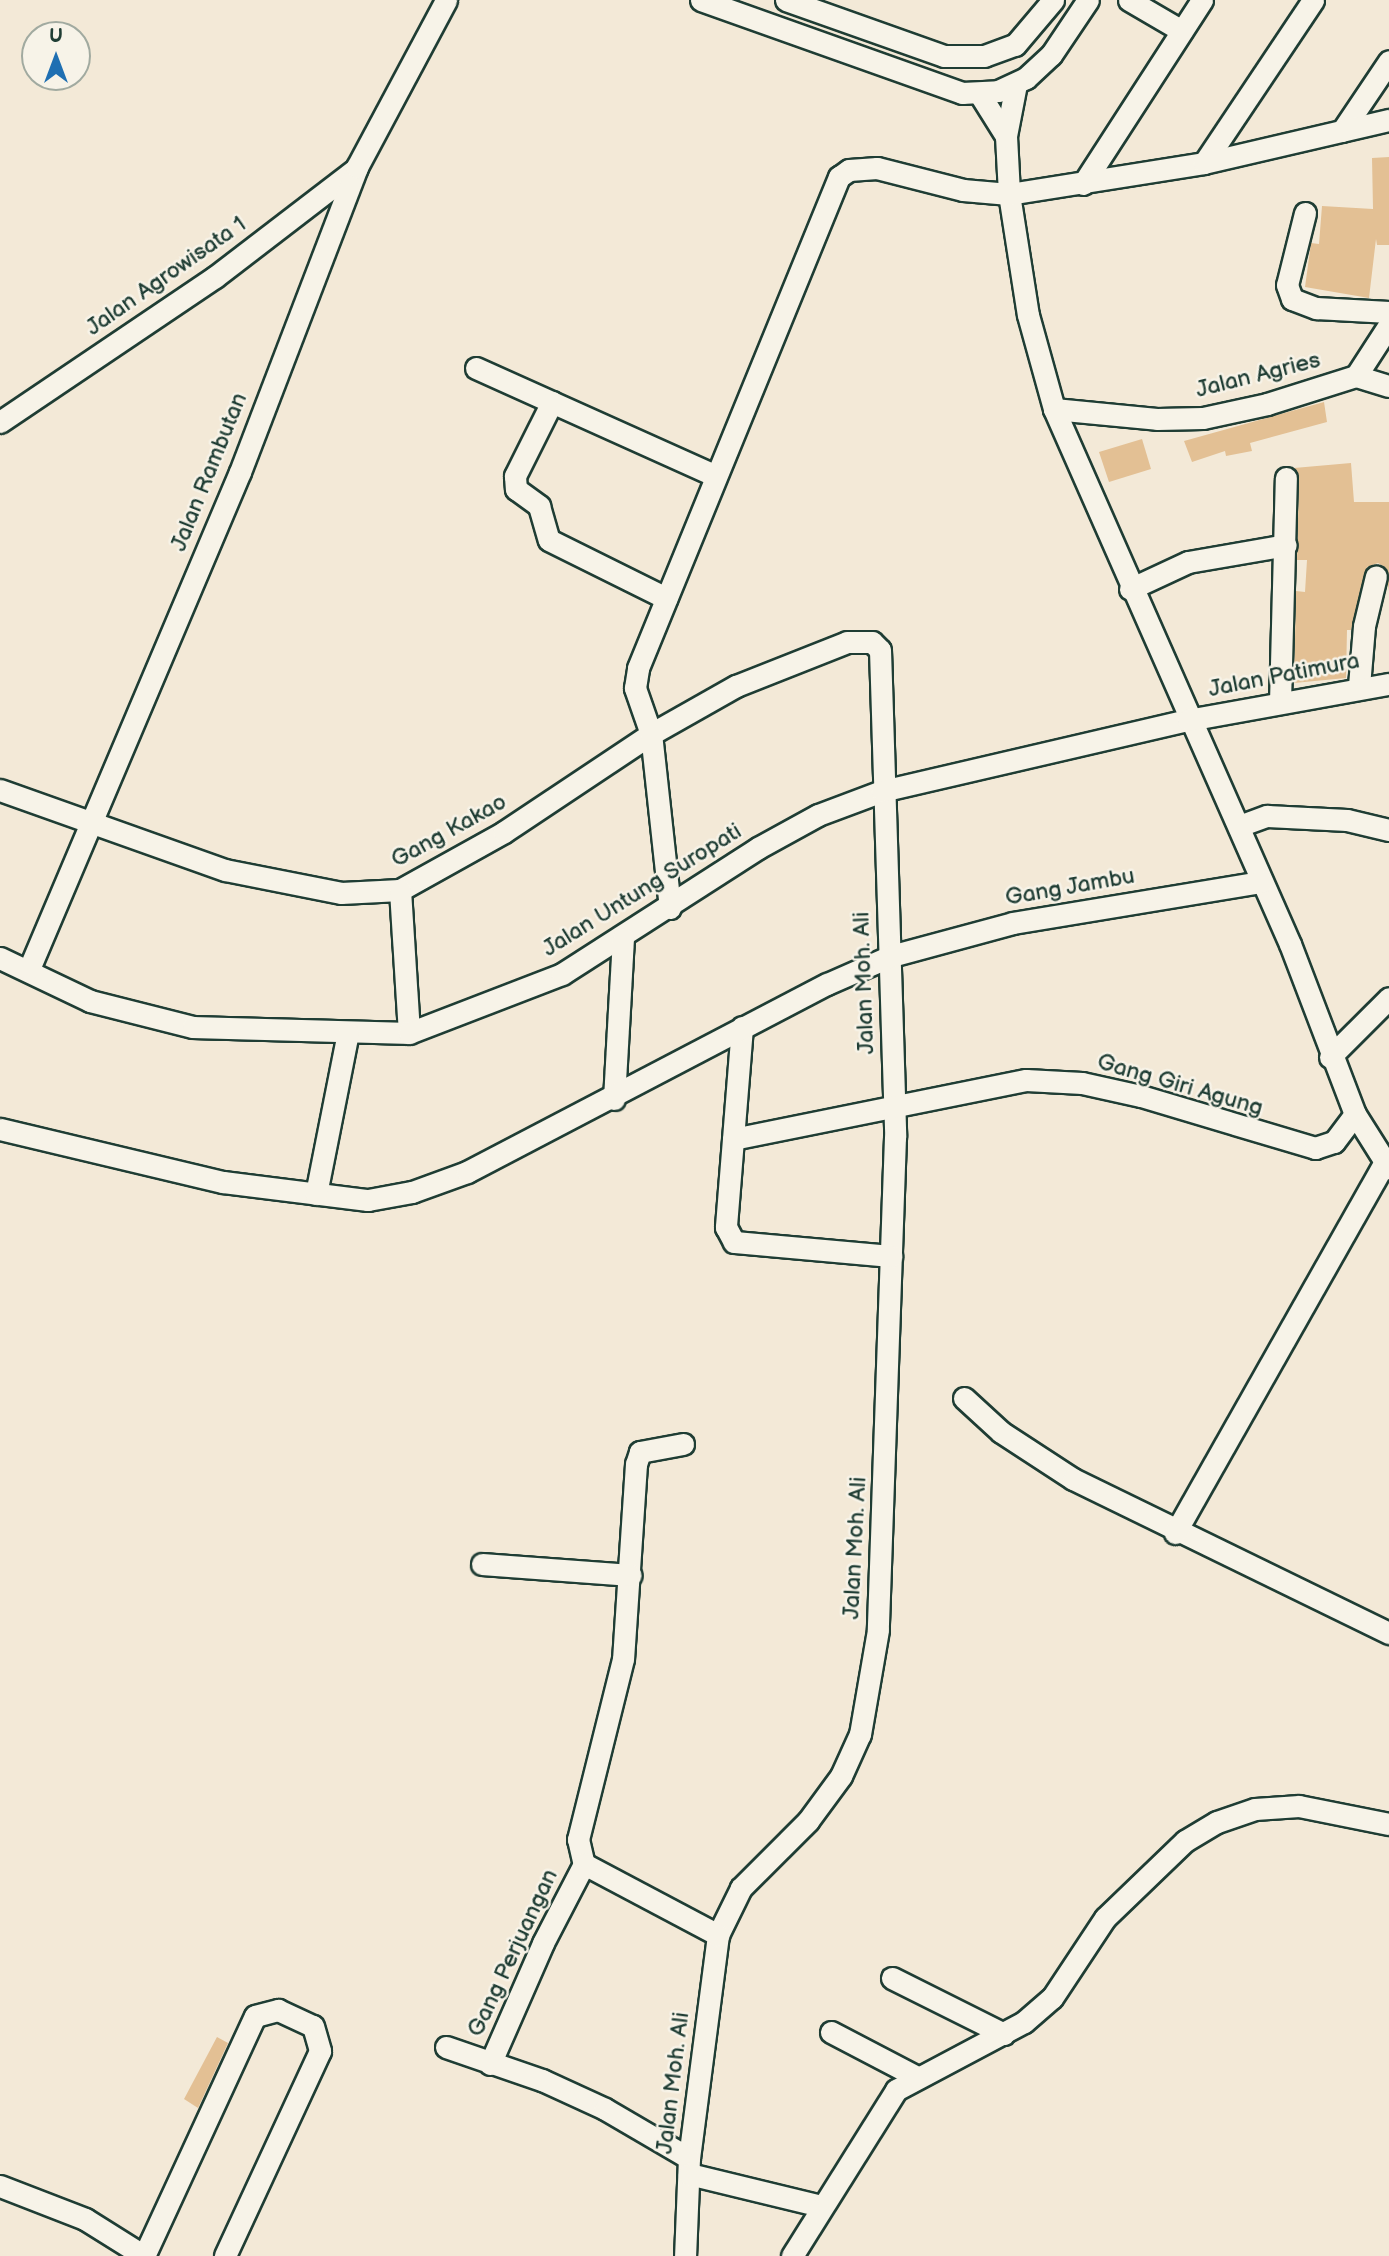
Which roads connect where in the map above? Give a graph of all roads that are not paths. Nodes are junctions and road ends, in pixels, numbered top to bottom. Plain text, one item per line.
1 (446, 0) edge
2 (701, 0) edge
3 (786, 0) edge
4 (1053, 0) edge
5 (1088, 0) edge
6 (1129, 0) edge
7 (1202, 0) edge
8 (1313, 0) edge
9 (1182, 31) junction
10 (1389, 61) edge
11 (1016, 84) junction
12 (979, 93) junction
13 (1389, 120) edge
14 (1342, 131) junction
15 (1006, 136) junction
16 (1204, 163) junction
17 (357, 167) junction
18 (1083, 184) junction
19 (1009, 194) junction
20 (1305, 213) dead end
21 (1389, 313) edge
22 (1389, 325) edge
23 (476, 368) dead end
24 (1356, 376) junction
25 (1389, 386) edge
26 (552, 402) junction
27 (1054, 409) junction
28 (0, 422) edge
29 (716, 476) junction
30 (1286, 478) dead end
31 (1286, 545) junction
32 (1376, 576) dead end
33 (1130, 589) junction
34 (666, 598) junction
35 (1389, 684) edge
36 (1359, 686) junction
37 (1280, 702) junction
38 (1188, 720) junction
39 (651, 734) junction
40 (0, 790) edge
41 (882, 790) junction
42 (89, 824) junction
43 (1239, 825) junction
44 (1389, 830) edge
45 (1262, 882) junction
46 (400, 890) junction
47 (670, 908) junction
48 (623, 938) junction
49 (891, 956) junction
50 (0, 958) edge
51 (29, 969) junction
52 (1389, 998) edge
53 (742, 1027) junction
54 (348, 1033) junction
55 (409, 1033) junction
56 (1330, 1057) junction
57 (614, 1099) junction
58 (894, 1106) junction
59 (1354, 1114) junction
60 (0, 1129) edge
61 (733, 1139) junction
62 (1386, 1165) edge
63 (316, 1194) junction
64 (891, 1256) junction
65 (964, 1398) dead end
66 (683, 1444) dead end
67 (1175, 1533) junction
68 (482, 1564) dead end
69 (631, 1575) junction
70 (1389, 1633) edge
71 (1389, 1824) edge
72 (584, 1864) junction
73 (718, 1935) junction
74 (892, 1978) dead end
75 (831, 2032) dead end
76 (1004, 2034) junction
77 (446, 2047) dead end
78 (490, 2064) junction
79 (915, 2076) junction
80 (689, 2166) junction
81 (0, 2186) edge
82 (821, 2206) junction
83 (144, 2256) edge
84 (225, 2256) edge
85 (685, 2256) edge
86 (792, 2256) edge

1 - 17 street, Jalan Rambutan
2 - 12 street
3 - 4 street
5 - 11 street
6 - 9 street
7 - 9 street
8 - 16 street
9 - 18 street
10 - 14 street
11 - 12 street
11 - 15 street
12 - 15 street
13 - 14 street
14 - 16 street
15 - 19 street
16 - 18 street
17 - 28 street, Jalan Agrowisata 1
17 - 42 street, Jalan Rambutan
18 - 19 street
19 - 27 street
19 - 29 street
20 - 21 street
22 - 24 street
23 - 26 street
24 - 25 street, Jalan Agries
24 - 27 street, Jalan Agries
26 - 29 street
26 - 34 street
27 - 33 street
29 - 34 street
30 - 31 street
31 - 33 street
31 - 37 street
32 - 36 street
33 - 38 street
34 - 39 street
35 - 36 street, Jalan Patimura
36 - 37 street, Jalan Patimura
37 - 38 street, Jalan Patimura
38 - 41 street, Jalan Untung Suropati
38 - 43 street
39 - 41 street, Gang Kakao
39 - 46 street, Gang Kakao
39 - 47 street
40 - 42 street, Gang Kakao
41 - 47 street, Jalan Untung Suropati
41 - 49 street, Jalan Moh. Ali
42 - 46 street, Gang Kakao
42 - 51 street, Jalan Rambutan
43 - 44 street
43 - 45 street
45 - 49 street, Gang Jambu
45 - 56 street
46 - 55 street
47 - 48 street, Jalan Untung Suropati
48 - 55 street, Jalan Untung Suropati
48 - 57 street
49 - 53 street, Gang Jambu
49 - 58 street, Jalan Moh. Ali
50 - 51 street, Jalan Untung Suropati
51 - 54 street, Jalan Untung Suropati
52 - 56 street
53 - 57 street, Gang Jambu
53 - 61 street
54 - 55 street, Jalan Untung Suropati
54 - 63 street
56 - 59 street
57 - 63 street, Gang Jambu
58 - 59 street, Gang Giri Agung
58 - 61 street, Gang Giri Agung
58 - 64 street, Jalan Moh. Ali
59 - 62 street
60 - 63 street, Gang Jambu
61 - 64 street
62 - 67 street
64 - 73 street, Jalan Moh. Ali
65 - 67 street
66 - 69 street
67 - 70 street
68 - 69 street
69 - 72 street
71 - 76 street
72 - 73 street
72 - 78 street, Gang Perjuangan
73 - 80 street, Jalan Moh. Ali
74 - 76 street
75 - 79 street
76 - 79 street
77 - 78 street
78 - 80 street
79 - 82 street
80 - 82 street
80 - 85 street, Jalan Moh. Ali
81 - 83 street
82 - 86 street
83 - 84 street

